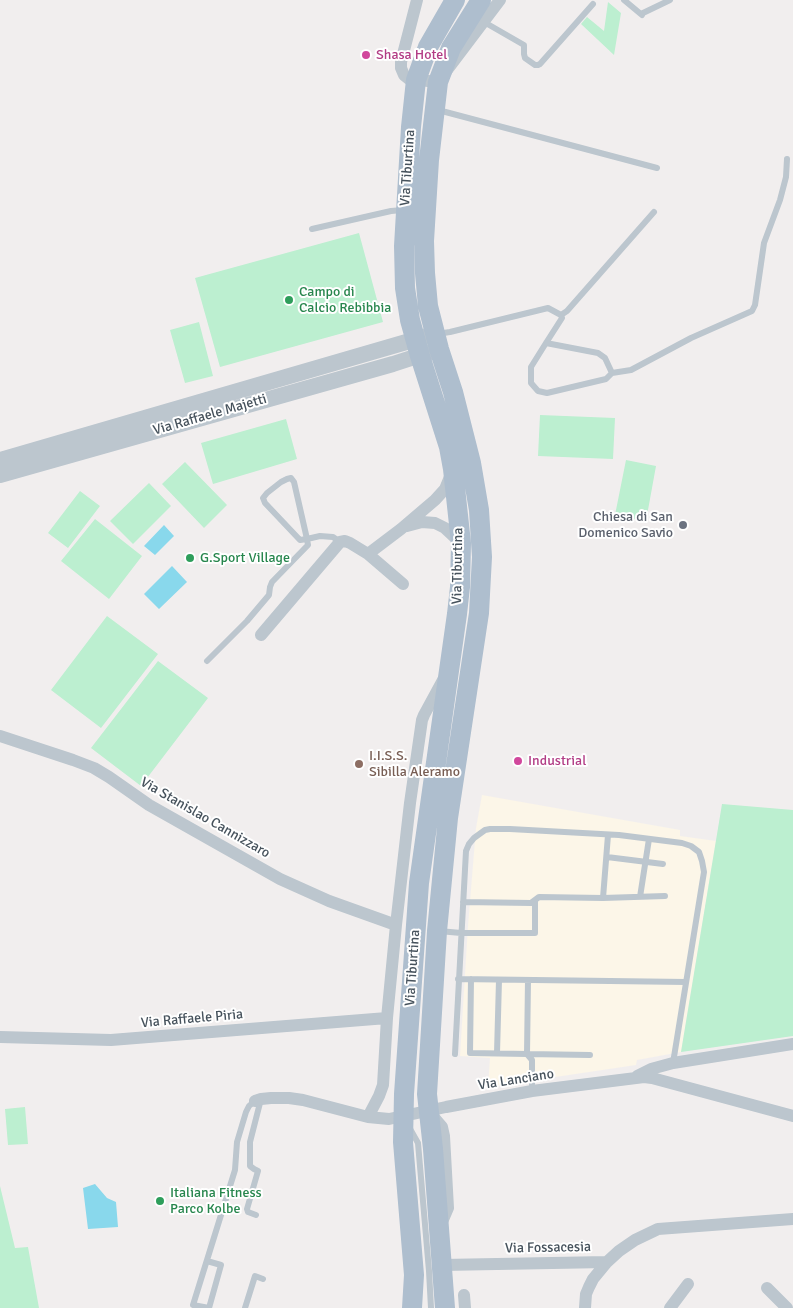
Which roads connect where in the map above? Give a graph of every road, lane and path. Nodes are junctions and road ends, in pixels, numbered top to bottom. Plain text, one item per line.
1 (417, 0) edge
2 (455, 0) edge
3 (481, 0) edge
4 (500, 0) edge
5 (624, 0) edge
6 (670, 0) edge
7 (593, 1) edge
8 (484, 22) junction
9 (416, 80) junction
10 (438, 82) junction
11 (434, 109) junction
12 (787, 159) dead end
13 (657, 168) dead end
14 (405, 210) junction
15 (654, 212) dead end
16 (312, 229) dead end
17 (561, 315) junction
18 (442, 339) junction
19 (546, 343) junction
20 (417, 347) junction
21 (358, 356) junction
22 (363, 372) junction
23 (612, 373) junction
24 (5, 466) edge
25 (453, 469) junction
26 (401, 529) junction
27 (307, 539) junction
28 (340, 542) junction
29 (461, 543) junction
30 (368, 554) junction
31 (403, 584) dead end
32 (261, 635) dead end
33 (206, 661) dead end
34 (450, 666) junction
35 (0, 736) edge
36 (608, 835) junction
37 (648, 839) junction
38 (607, 857) junction
39 (645, 861) junction
40 (662, 864) dead end
41 (665, 896) dead end
42 (640, 897) junction
43 (603, 898) junction
44 (535, 900) junction
45 (463, 902) junction
46 (396, 925) junction
47 (437, 931) junction
48 (461, 933) junction
49 (458, 979) junction
50 (471, 979) junction
51 (499, 980) junction
52 (528, 980) junction
53 (686, 982) junction
54 (387, 1018) junction
55 (0, 1037) edge
56 (793, 1044) edge
57 (497, 1053) junction
58 (455, 1054) dead end
59 (527, 1054) junction
60 (590, 1055) dead end
61 (673, 1063) junction
62 (634, 1078) junction
63 (532, 1091) junction
64 (258, 1100) junction
65 (404, 1116) junction
66 (793, 1116) edge
67 (368, 1117) junction
68 (426, 1119) junction
69 (420, 1135) dead end
70 (418, 1143) junction
71 (256, 1215) dead end
72 (793, 1219) edge
73 (207, 1261) junction
74 (607, 1262) junction
75 (442, 1265) junction
76 (263, 1279) dead end
77 (688, 1284) dead end
78 (767, 1288) dead end
79 (464, 1294) dead end
80 (209, 1308) edge
81 (245, 1308) edge
82 (412, 1308) edge
83 (431, 1308) edge
84 (445, 1308) edge
85 (465, 1308) edge
86 (585, 1308) edge
87 (670, 1308) edge
88 (787, 1308) edge

1 - 9 street
2 - 9 main road, Via Tiburtina
3 - 10 main road
4 - 8 street
5 - 6 lane
7 - 8 lane
8 - 10 street
9 - 10 street
9 - 14 main road, Via Tiburtina
10 - 11 main road
11 - 13 lane
11 - 18 main road, Via Tiburtina
12 - 23 lane
14 - 16 lane
14 - 20 main road, Via Tiburtina
15 - 17 lane
17 - 18 lane
17 - 19 lane
18 - 20 street
18 - 47 main road, Via Tiburtina
19 - 23 lane
19 - 23 lane
20 - 21 street, Via Raffaele Majetti
20 - 22 street, Via Raffaele Majetti
20 - 25 main road, Via Tiburtina
21 - 22 street
21 - 24 street, Via Raffaele Majetti
22 - 24 street, Via Raffaele Majetti
25 - 26 street
25 - 29 main road, Via Tiburtina
26 - 29 street
26 - 30 street
27 - 27 lane
27 - 28 lane
27 - 33 lane
28 - 30 street
28 - 32 street
29 - 34 main road, Via Tiburtina
30 - 31 street
34 - 46 street, Via Tiburtina
34 - 65 main road, Via Tiburtina
35 - 46 street, Via Stanislao Cannizzaro
36 - 37 lane
36 - 38 lane
36 - 45 lane
37 - 39 lane
37 - 53 lane
38 - 39 lane
38 - 43 lane
39 - 40 lane
39 - 42 lane
41 - 42 lane
42 - 43 lane
43 - 44 lane
44 - 45 lane
44 - 48 lane
45 - 48 lane
46 - 54 street, Via Tiburtina
47 - 48 lane
47 - 68 main road, Via Tiburtina
48 - 49 lane
49 - 50 lane
49 - 58 lane
50 - 51 lane
50 - 57 lane
51 - 52 lane
51 - 57 lane
52 - 53 lane
52 - 59 lane
53 - 61 lane
54 - 55 street, Via Raffaele Piria
54 - 67 street, Via Tiburtina
56 - 61 street, Via Lanciano
57 - 59 lane
59 - 60 lane
59 - 63 lane
61 - 62 street, Via Lanciano
62 - 63 street, Via Lanciano
62 - 66 street, Via Lanciano
63 - 68 street, Via Lanciano
64 - 67 street, Via Lanciano
64 - 71 lane
64 - 73 lane
65 - 67 street, Via Lanciano
65 - 68 street, Via Lanciano
65 - 70 lane, Via Tiburtina
65 - 82 main road
68 - 75 main road, Via Tiburtina
69 - 70 lane, Via Tiburtina
70 - 83 lane, Via Tiburtina
72 - 74 street, Via Fossacesia
73 - 80 lane
73 - 80 lane
74 - 75 street, Via Fossacesia
74 - 86 street
75 - 84 main road, Via Tiburtina
76 - 81 lane
77 - 87 street
78 - 88 street
79 - 85 street

